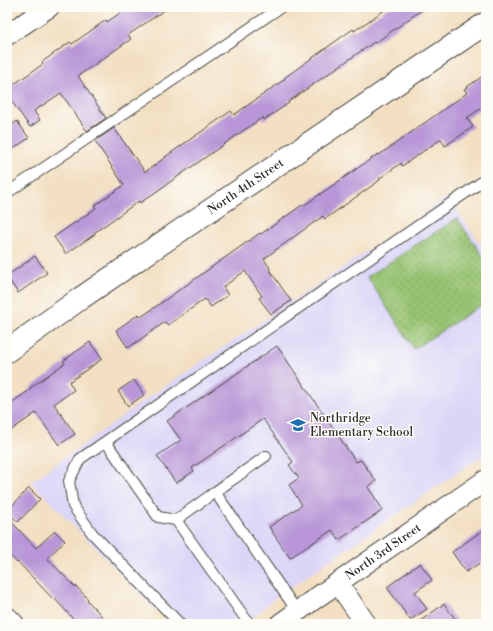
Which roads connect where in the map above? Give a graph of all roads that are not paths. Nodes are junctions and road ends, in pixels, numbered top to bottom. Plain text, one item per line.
1 (48, 7) edge
2 (281, 7) edge
3 (486, 23) edge
4 (7, 35) edge
5 (486, 179) edge
6 (7, 193) edge
7 (7, 351) edge
8 (106, 442) junction
9 (266, 456) dead end
10 (486, 480) edge
11 (214, 492) junction
12 (176, 520) junction
13 (338, 583) junction
14 (297, 611) junction
15 (7, 617) edge
16 (14, 624) edge
17 (180, 624) edge
18 (250, 624) edge
19 (280, 624) edge
20 (366, 624) edge

1 - 4 street
2 - 6 lane
3 - 7 street, North 4th Street
5 - 8 lane
8 - 12 lane
8 - 17 lane
9 - 11 lane
10 - 13 street, North 3rd Street
11 - 12 lane
11 - 14 lane
12 - 18 lane
13 - 14 street, North 3rd Street
13 - 20 street
14 - 19 street, North 3rd Street
15 - 16 street

